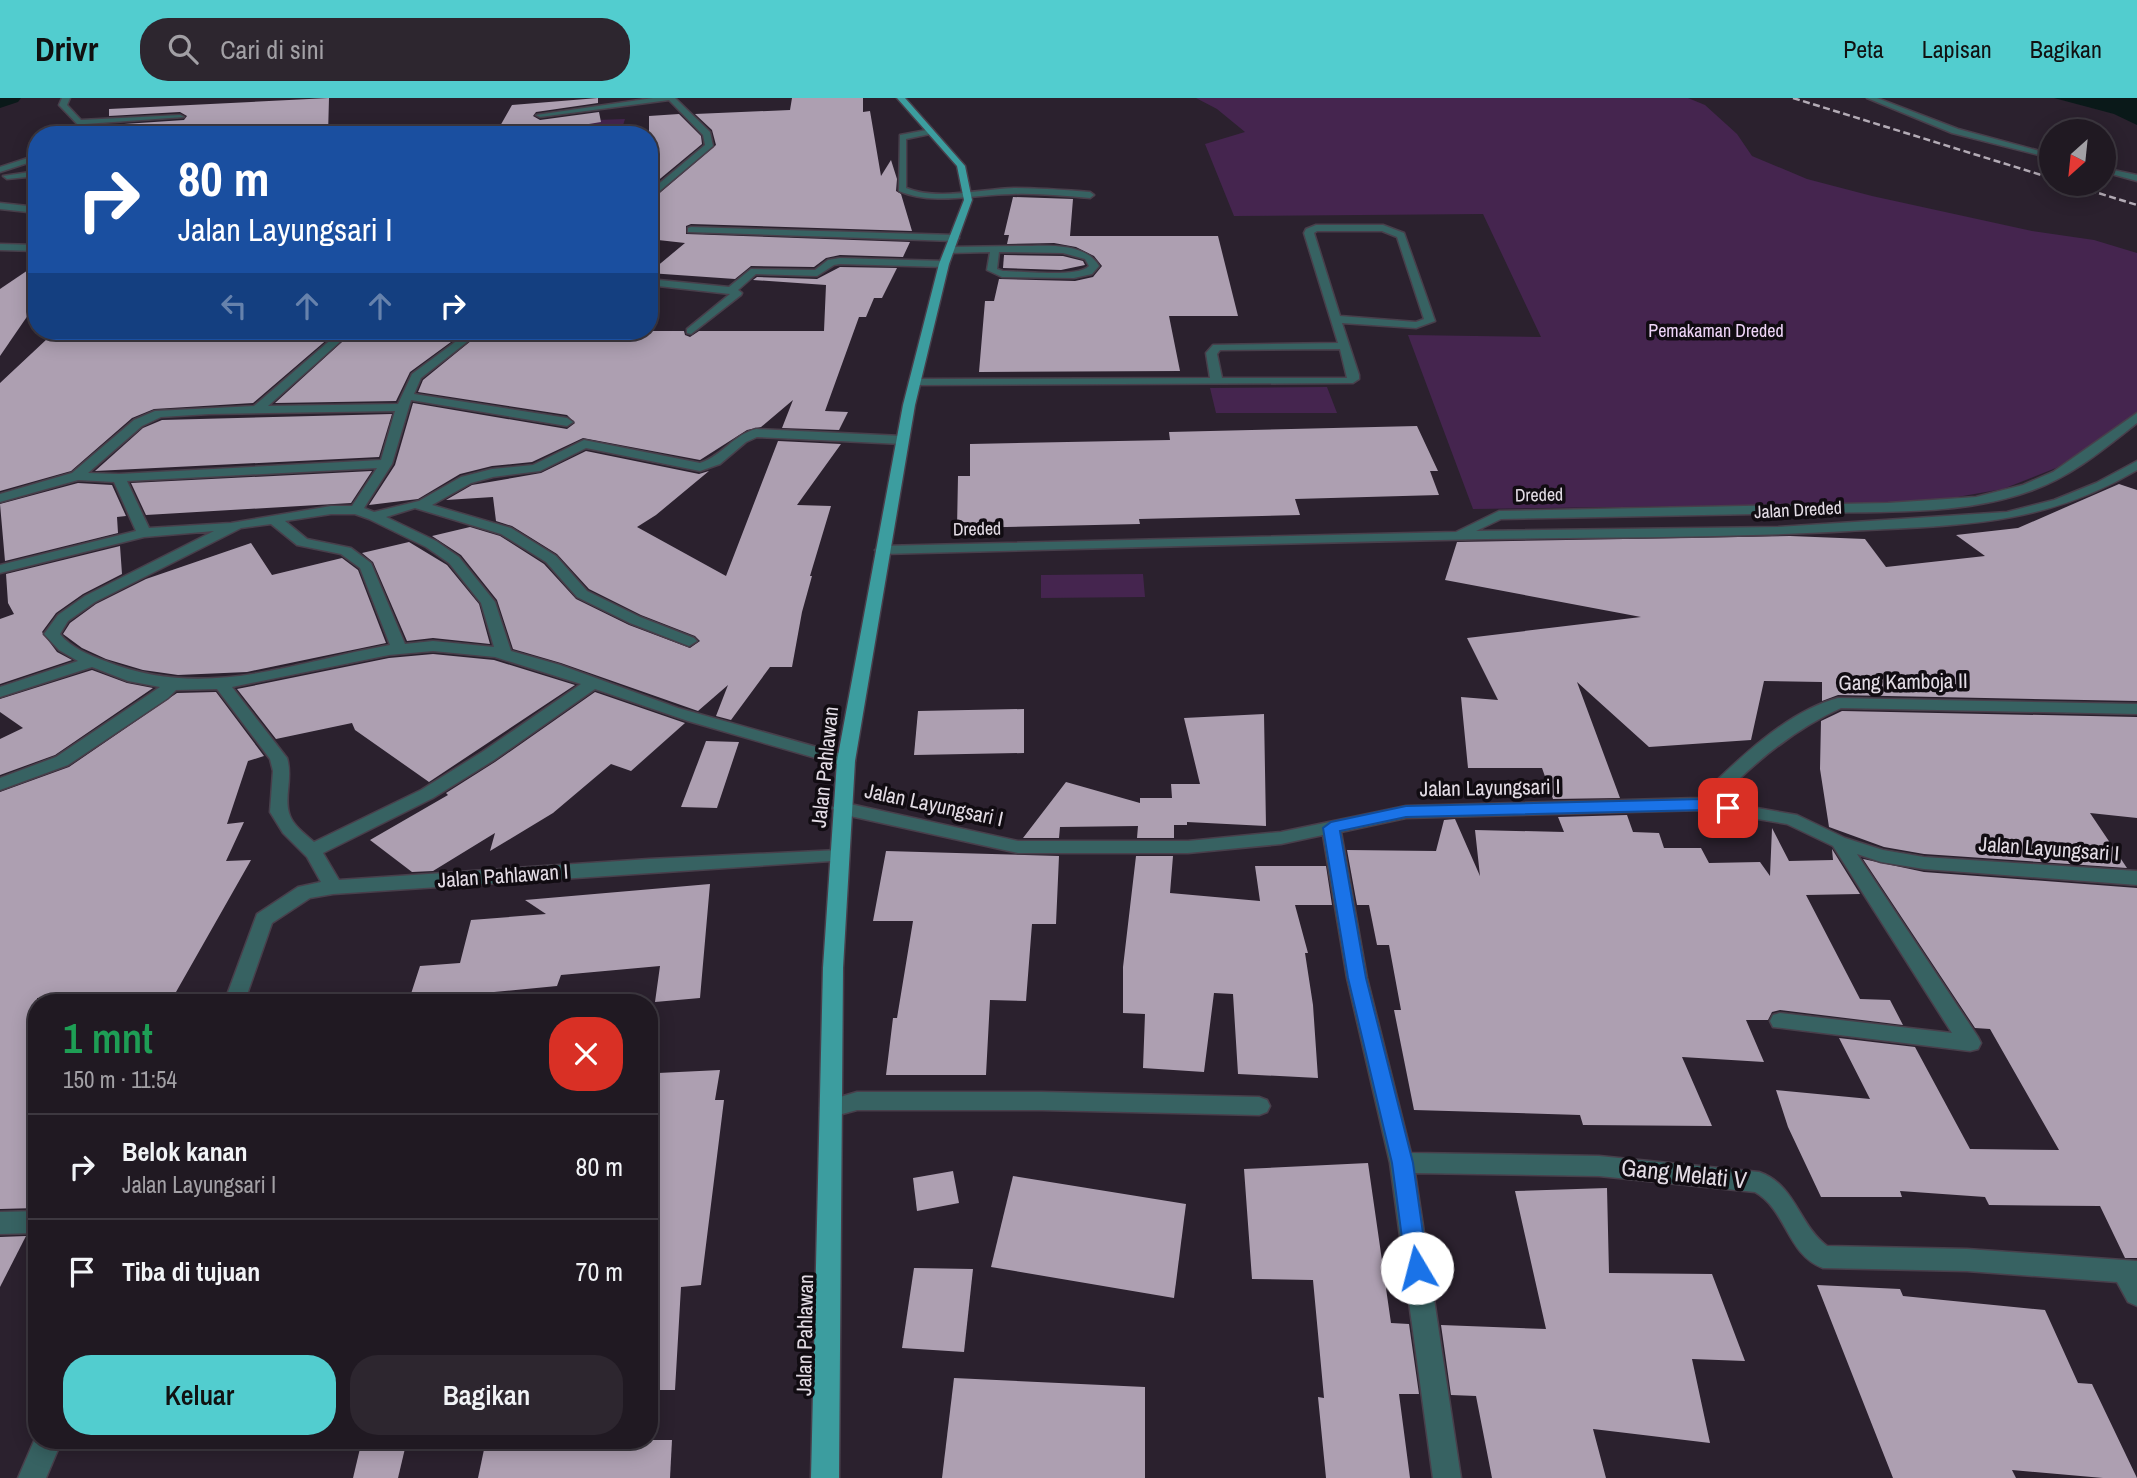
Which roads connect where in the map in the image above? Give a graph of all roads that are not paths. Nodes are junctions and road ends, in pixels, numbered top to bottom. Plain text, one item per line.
1 (66, 98) edge
2 (671, 98) edge
3 (901, 98) edge
4 (1871, 98) edge
5 (540, 115) dead end
6 (180, 117) dead end
7 (79, 122) junction
8 (82, 126) edge
9 (932, 131) junction
10 (2039, 153) edge
11 (28, 160) edge
12 (0, 170) edge
13 (28, 173) edge
14 (2116, 173) edge
15 (0, 178) edge
16 (2137, 178) edge
17 (658, 188) edge
18 (969, 192) junction
19 (1090, 195) dead end
20 (0, 206) edge
21 (28, 209) edge
22 (691, 230) dead end
23 (0, 247) edge
24 (28, 248) edge
25 (995, 250) junction
26 (949, 251) junction
27 (658, 283) edge
28 (732, 290) junction
29 (1336, 319) junction
30 (691, 331) dead end
31 (337, 340) edge
32 (464, 340) edge
33 (1345, 346) junction
34 (915, 382) junction
35 (1217, 382) junction
36 (405, 402) junction
37 (257, 410) junction
38 (2137, 417) edge
39 (567, 422) dead end
40 (902, 440) junction
41 (386, 464) junction
42 (2137, 465) edge
43 (77, 476) junction
44 (119, 478) junction
45 (0, 498) edge
46 (420, 506) junction
47 (356, 510) junction
48 (1658, 512) junction
49 (374, 516) junction
50 (273, 519) junction
51 (237, 525) junction
52 (144, 533) junction
53 (1671, 533) junction
54 (1450, 538) junction
55 (882, 551) junction
56 (0, 569) edge
57 (689, 641) dead end
58 (399, 649) junction
59 (504, 654) junction
60 (91, 662) junction
61 (593, 683) junction
62 (222, 684) junction
63 (170, 687) junction
64 (0, 692) edge
65 (2137, 709) edge
66 (846, 761) junction
67 (0, 784) edge
68 (1704, 804) junction
69 (841, 808) junction
70 (1331, 828) junction
71 (1839, 842) junction
72 (312, 851) junction
73 (839, 856) junction
74 (2137, 878) edge
75 (334, 887) junction
76 (237, 994) edge
77 (1780, 1021) dead end
78 (1259, 1106) dead end
79 (831, 1108) junction
80 (1402, 1163) junction
81 (28, 1222) edge
82 (0, 1223) edge
83 (2130, 1272) edge
84 (2137, 1294) edge
85 (44, 1449) edge
86 (32, 1478) edge
87 (825, 1478) edge
88 (1447, 1478) edge

1 - 7 street
2 - 5 street
2 - 17 street
3 - 9 main road
4 - 10 street
6 - 7 street
7 - 8 street
9 - 18 main road
9 - 18 street
11 - 12 street
13 - 15 street
14 - 16 street
18 - 19 street
18 - 26 main road, Jalan Pahlawan
20 - 21 street
22 - 26 street
23 - 24 street
25 - 25 street
25 - 26 street
26 - 28 street
26 - 34 main road, Jalan Pahlawan
27 - 28 street
28 - 30 street
29 - 29 street
29 - 33 street
31 - 37 street
32 - 36 street
33 - 35 street
33 - 35 street
34 - 35 street
34 - 40 main road, Jalan Pahlawan
36 - 37 street
36 - 39 street
36 - 41 street
37 - 43 street
38 - 48 street, Dreded
40 - 46 street
40 - 55 main road, Jalan Pahlawan
41 - 44 street
41 - 47 street
42 - 53 street, Jalan Dreded
43 - 44 street
43 - 45 street
44 - 52 street
46 - 49 street
46 - 57 street
47 - 49 street
47 - 50 street
48 - 53 street
48 - 54 street, Dreded
49 - 59 street
50 - 51 street
50 - 58 street
51 - 52 street
51 - 60 street
52 - 56 street
53 - 54 street, Jalan Dreded
54 - 55 street, Dreded
55 - 66 main road, Jalan Pahlawan
58 - 59 street
58 - 62 street
59 - 61 street
60 - 63 street
60 - 64 street
61 - 66 street
61 - 72 street
62 - 63 street
62 - 72 street
63 - 67 street
65 - 68 street, Gang Kamboja II
66 - 69 main road, Jalan Pahlawan
68 - 70 street, Jalan Layungsari I
68 - 71 street, Jalan Layungsari I
69 - 70 street, Jalan Layungsari I
69 - 73 main road, Jalan Pahlawan
70 - 80 street
71 - 74 street, Jalan Layungsari I
71 - 77 street
72 - 75 street
73 - 75 street, Jalan Pahlawan I
73 - 79 main road, Jalan Pahlawan
75 - 76 street, Jalan Pahlawan I
78 - 79 street
79 - 87 main road, Jalan Pahlawan
80 - 83 street, Gang Melati V
80 - 88 street
81 - 82 street
83 - 84 street
85 - 86 street

